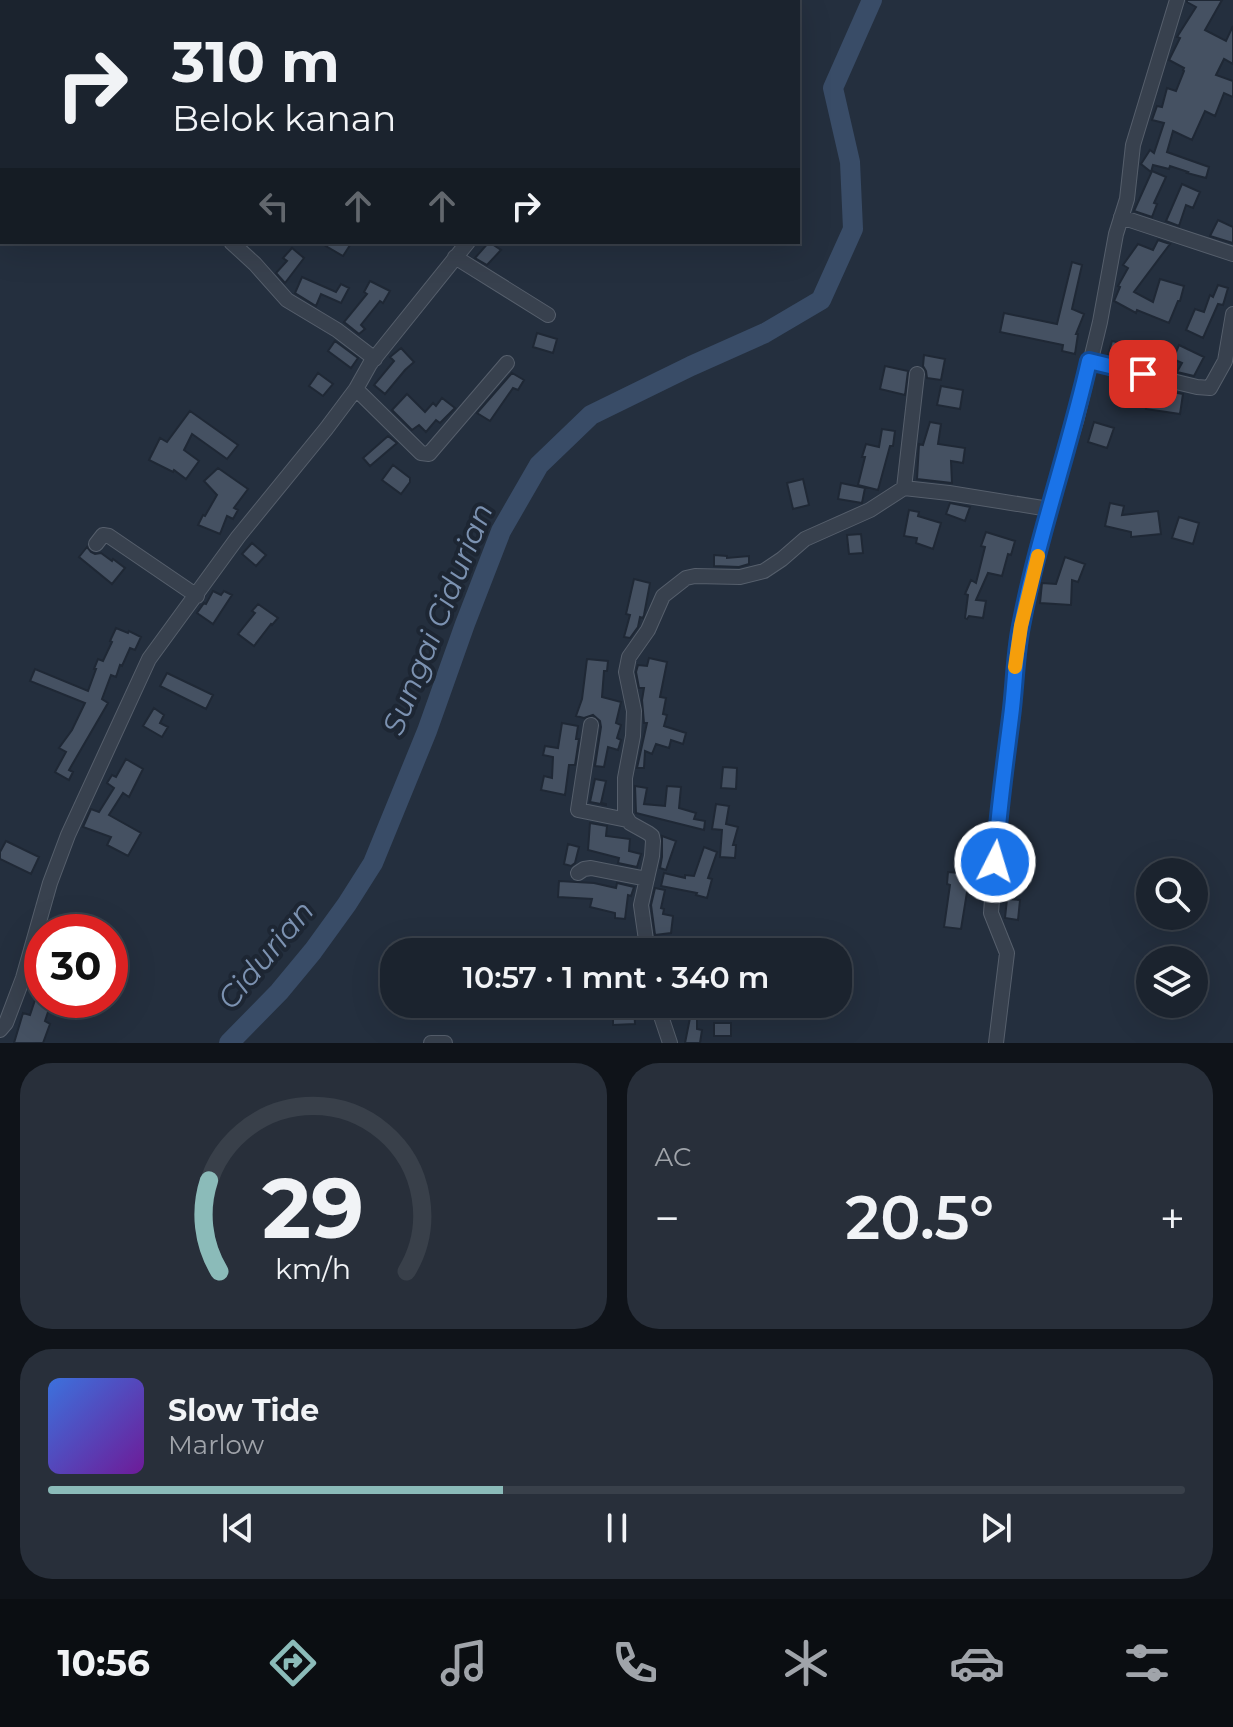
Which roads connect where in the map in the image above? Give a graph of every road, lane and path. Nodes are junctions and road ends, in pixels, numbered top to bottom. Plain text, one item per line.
1 (1177, 0) edge
2 (1121, 217) junction
3 (233, 244) edge
4 (466, 244) edge
5 (1233, 254) edge
6 (455, 257) junction
7 (1233, 314) edge
8 (548, 315) dead end
9 (375, 359) junction
10 (1089, 361) junction
11 (507, 363) dead end
12 (917, 374) dead end
13 (356, 389) junction
14 (904, 488) junction
15 (1049, 509) junction
16 (96, 544) dead end
17 (197, 596) junction
18 (591, 725) dead end
19 (627, 820) junction
20 (578, 873) dead end
21 (647, 879) junction
22 (646, 938) edge
23 (662, 1018) edge
24 (0, 1030) edge
25 (431, 1043) edge
26 (445, 1043) edge
27 (670, 1043) edge
28 (996, 1043) edge

1 - 2 street
2 - 5 street
2 - 10 street
3 - 9 street
4 - 6 street
6 - 8 street
6 - 9 street
7 - 10 street
9 - 13 street
10 - 15 street
11 - 13 street
12 - 14 street
13 - 17 street
14 - 15 street
14 - 19 street
15 - 28 street
16 - 17 street
17 - 24 street
18 - 19 street
19 - 21 street
20 - 21 street
21 - 22 street
23 - 27 street
25 - 26 street

